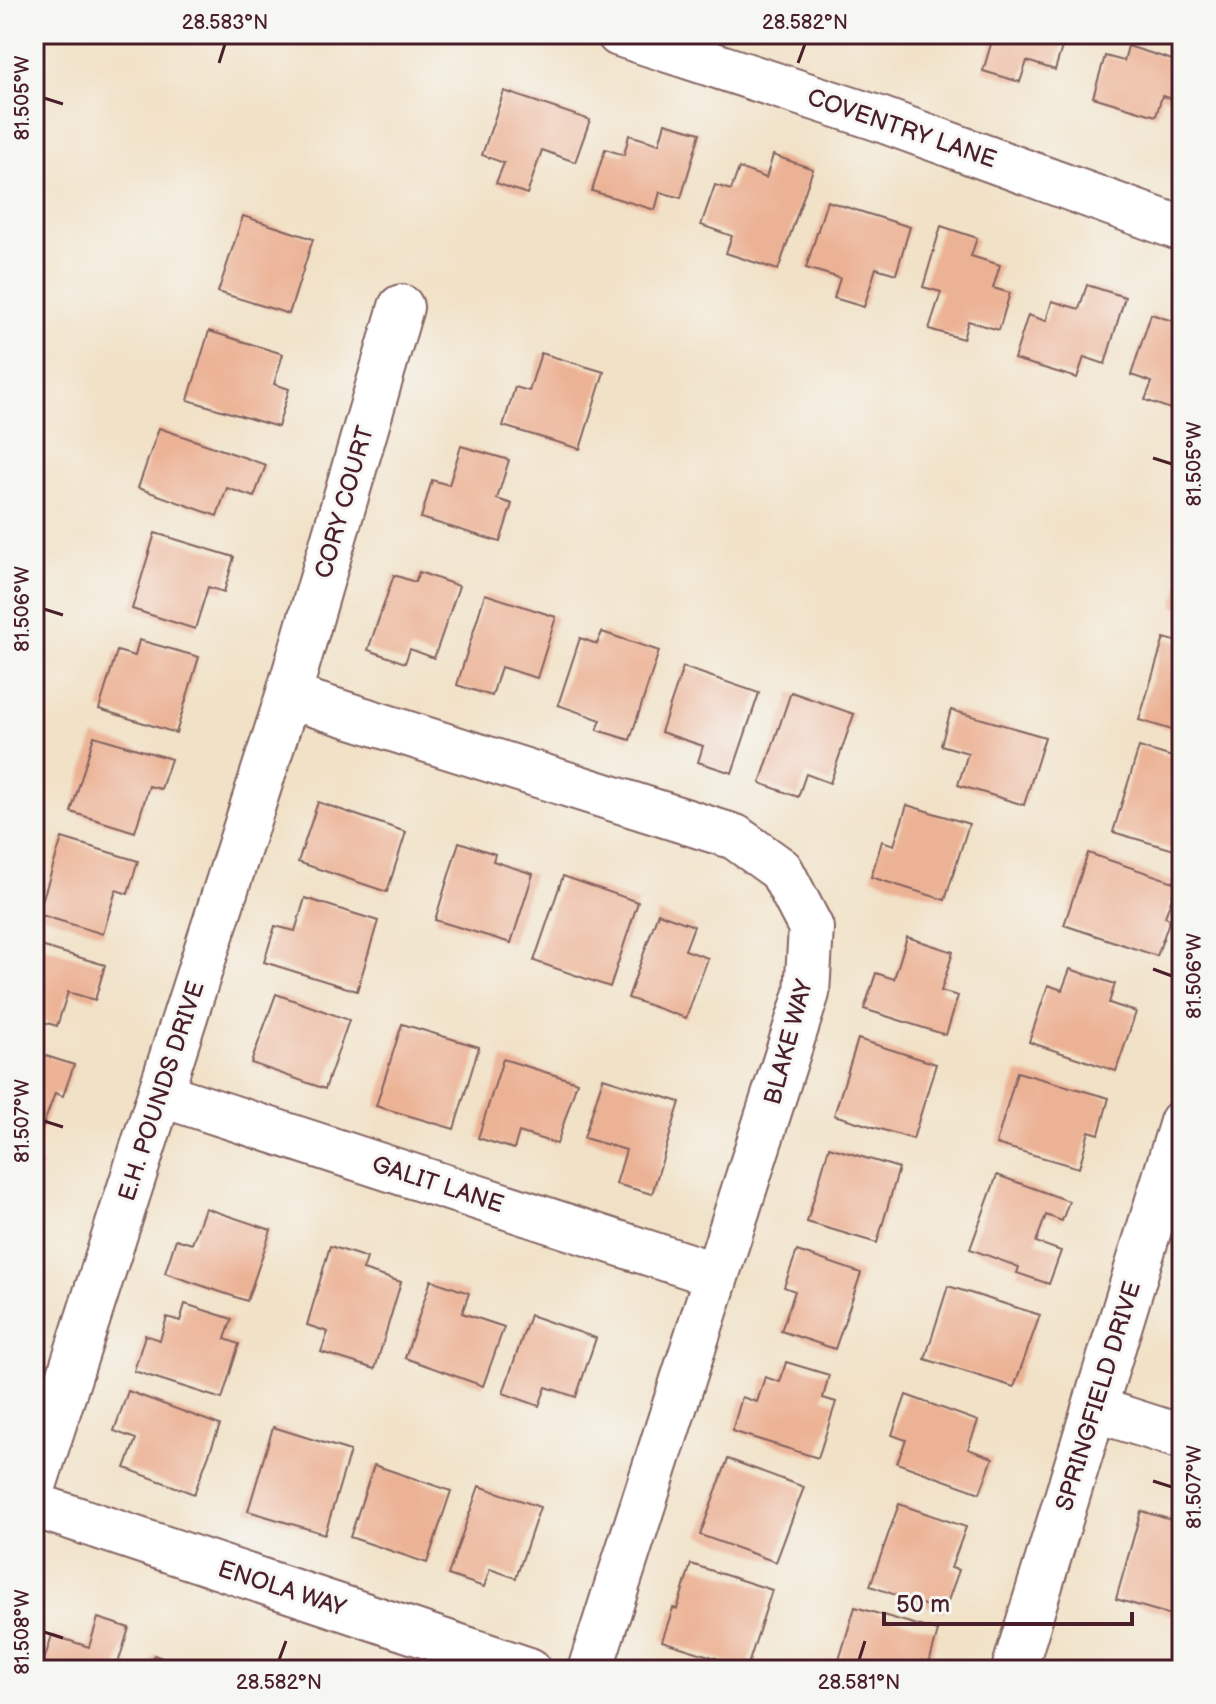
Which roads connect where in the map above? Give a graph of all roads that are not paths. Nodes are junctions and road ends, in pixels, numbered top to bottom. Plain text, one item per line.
1 (619, 34) edge
2 (1182, 229) edge
3 (401, 307) dead end
4 (288, 696) junction
5 (160, 1094) junction
6 (1182, 1122) edge
7 (716, 1275) junction
8 (1094, 1409) junction
9 (1182, 1437) edge
10 (34, 1486) edge
11 (34, 1505) edge
12 (529, 1670) edge
13 (590, 1670) edge
14 (1014, 1670) edge

1 - 2 street, COVENTRY LANE
3 - 4 street, CORY COURT
4 - 5 street, E.H. POUNDS DRIVE
4 - 7 street, BLAKE WAY
5 - 7 street, GALIT LANE
5 - 10 street, E.H. POUNDS DRIVE
6 - 8 street, SPRINGFIELD DRIVE
7 - 13 street, BLAKE WAY
8 - 9 street
8 - 14 street, SPRINGFIELD DRIVE
11 - 12 street, ENOLA WAY

